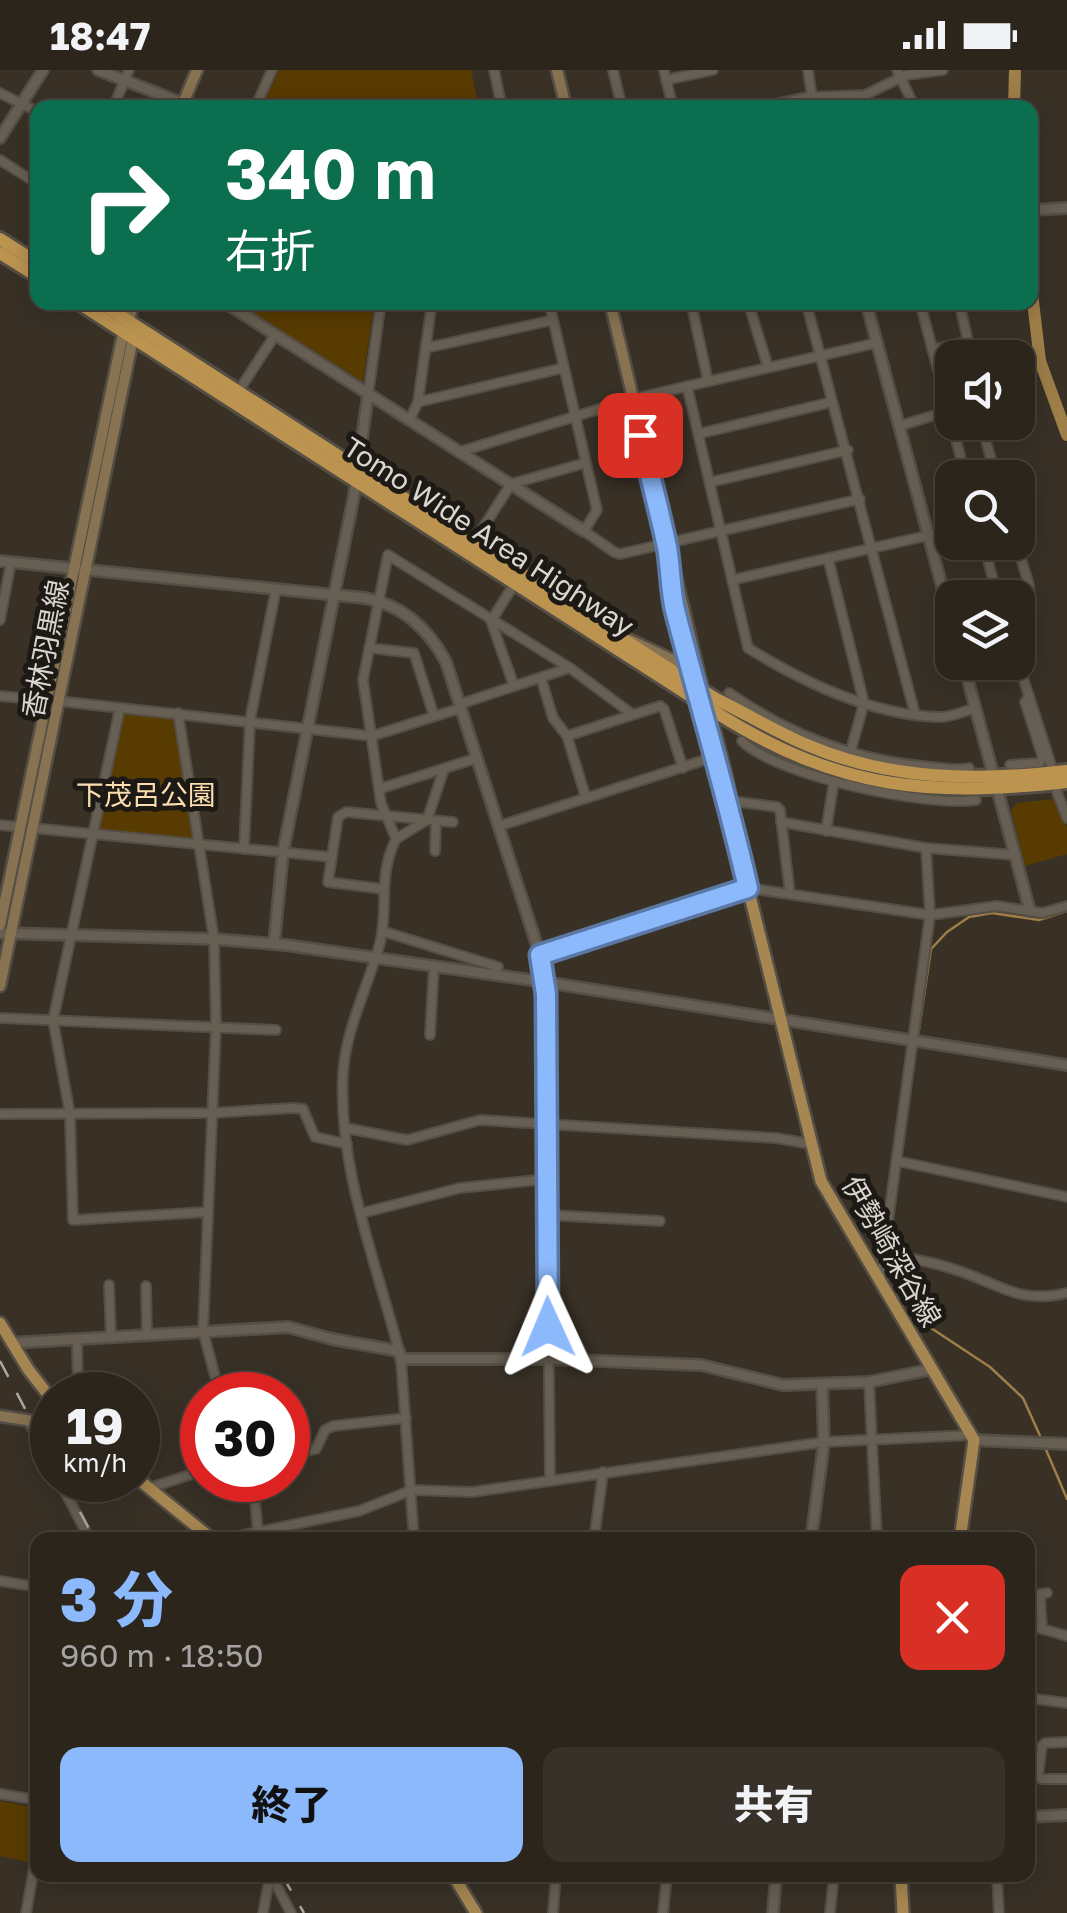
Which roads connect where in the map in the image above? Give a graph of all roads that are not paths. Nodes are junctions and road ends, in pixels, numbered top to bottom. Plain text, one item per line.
1 (43, 70) edge
2 (98, 70) edge
3 (197, 70) edge
4 (272, 70) edge
5 (494, 70) edge
6 (558, 70) edge
7 (613, 70) edge
8 (664, 70) edge
9 (714, 70) edge
10 (808, 70) edge
11 (943, 70) edge
12 (899, 74) edge
13 (126, 75) edge
14 (666, 80) junction
15 (0, 93) edge
16 (117, 100) edge
17 (173, 100) edge
18 (184, 100) edge
19 (259, 100) edge
20 (500, 100) edge
21 (564, 100) edge
22 (620, 100) edge
23 (671, 100) edge
24 (813, 100) edge
25 (828, 100) edge
26 (911, 100) edge
27 (20, 103) junction
28 (30, 108) edge
29 (0, 138) edge
30 (0, 160) edge
31 (30, 179) edge
32 (1067, 208) edge
33 (1038, 210) edge
34 (0, 240) edge
35 (0, 253) edge
36 (30, 259) edge
37 (30, 272) edge
38 (92, 310) edge
39 (107, 310) edge
40 (131, 310) edge
41 (236, 310) edge
42 (380, 310) edge
43 (431, 310) edge
44 (551, 310) edge
45 (612, 310) edge
46 (693, 310) edge
47 (750, 310) edge
48 (808, 310) edge
49 (868, 310) edge
50 (922, 310) edge
51 (961, 310) edge
52 (553, 320) junction
53 (128, 330) junction
54 (276, 336) junction
55 (968, 340) edge
56 (876, 342) junction
57 (426, 348) junction
58 (935, 349) edge
59 (932, 350) junction
60 (820, 355) junction
61 (935, 360) edge
62 (768, 367) junction
63 (563, 368) junction
64 (708, 381) junction
65 (687, 386) junction
66 (238, 392) junction
67 (368, 395) junction
68 (632, 399) junction
69 (418, 402) junction
70 (832, 402) junction
71 (574, 416) junction
72 (935, 416) edge
73 (410, 420) junction
74 (899, 426) junction
75 (698, 434) junction
76 (848, 450) junction
77 (459, 452) junction
78 (585, 463) junction
79 (357, 475) junction
80 (711, 482) junction
81 (511, 484) junction
82 (860, 498) junction
83 (584, 531) junction
84 (721, 531) junction
85 (935, 534) edge
86 (929, 536) junction
87 (474, 542) junction
88 (873, 547) junction
89 (667, 548) junction
90 (828, 558) junction
91 (5, 562) edge
92 (79, 568) junction
93 (732, 580) junction
94 (940, 580) edge
95 (516, 583) junction
96 (276, 588) junction
97 (336, 594) junction
98 (378, 600) junction
99 (676, 615) junction
100 (0, 620) edge
101 (491, 621) junction
102 (620, 636) junction
103 (369, 648) junction
104 (570, 668) junction
105 (541, 678) junction
106 (968, 680) edge
107 (1024, 680) edge
108 (514, 686) junction
109 (729, 694) dead end
110 (701, 695) junction
111 (0, 696) edge
112 (1029, 697) junction
113 (52, 701) junction
114 (864, 703) junction
115 (460, 706) junction
116 (120, 708) junction
117 (976, 708) junction
118 (178, 713) junction
119 (751, 713) junction
120 (632, 714) junction
121 (915, 714) junction
122 (434, 716) junction
123 (250, 720) junction
124 (306, 726) junction
125 (372, 736) junction
126 (568, 736) junction
127 (742, 741) dead end
128 (850, 752) junction
129 (714, 757) junction
130 (799, 757) junction
131 (477, 758) junction
132 (1050, 764) dead end
133 (1010, 766) dead end
134 (891, 767) junction
135 (683, 768) junction
136 (969, 768) dead end
137 (444, 769) junction
138 (1067, 771) edge
139 (811, 772) junction
140 (834, 780) junction
141 (997, 784) junction
142 (1062, 787) edge
143 (380, 790) junction
144 (957, 791) junction
145 (586, 798) junction
146 (940, 800) junction
147 (976, 800) dead end
148 (729, 802) junction
149 (386, 816) junction
150 (1067, 818) edge
151 (431, 820) junction
152 (453, 822) dead end
153 (781, 822) junction
154 (0, 825) edge
155 (500, 826) junction
156 (26, 828) junction
157 (826, 831) junction
158 (95, 834) junction
159 (396, 839) junction
160 (200, 844) junction
161 (926, 848) junction
162 (244, 849) junction
163 (435, 851) dead end
164 (283, 852) junction
165 (1016, 854) junction
166 (331, 857) junction
167 (748, 888) junction
168 (383, 889) junction
169 (790, 894) junction
170 (1067, 906) edge
171 (1030, 911) junction
172 (930, 915) junction
173 (0, 924) edge
174 (382, 931) junction
175 (6, 934) edge
176 (73, 935) junction
177 (214, 939) junction
178 (274, 944) junction
179 (540, 955) junction
180 (375, 957) junction
181 (434, 966) junction
182 (498, 967) dead end
183 (545, 982) junction
184 (0, 986) edge
185 (0, 1018) edge
186 (53, 1020) junction
187 (782, 1020) junction
188 (216, 1026) junction
189 (276, 1030) dead end
190 (430, 1036) dead end
191 (913, 1040) junction
192 (1067, 1065) edge
193 (212, 1113) junction
194 (0, 1114) edge
195 (70, 1114) junction
196 (546, 1124) junction
197 (346, 1128) junction
198 (346, 1144) junction
199 (810, 1144) junction
200 (898, 1161) junction
201 (548, 1179) junction
202 (1067, 1196) edge
203 (207, 1212) junction
204 (362, 1212) junction
205 (548, 1215) junction
206 (660, 1221) dead end
207 (882, 1253) junction
208 (879, 1283) junction
209 (109, 1285) dead end
210 (146, 1286) dead end
211 (1067, 1293) edge
212 (0, 1324) edge
213 (202, 1331) junction
214 (147, 1335) junction
215 (111, 1337) junction
216 (77, 1339) junction
217 (10, 1343) junction
218 (400, 1355) junction
219 (549, 1360) junction
220 (933, 1369) junction
221 (31, 1372) edge
222 (78, 1372) edge
223 (214, 1372) edge
224 (869, 1382) junction
225 (822, 1384) junction
226 (0, 1416) edge
227 (406, 1418) junction
228 (28, 1420) joint
229 (30, 1424) edge
230 (973, 1437) junction
231 (874, 1440) junction
232 (824, 1442) junction
233 (1067, 1444) edge
234 (310, 1450) edge
235 (604, 1472) junction
236 (550, 1481) junction
237 (412, 1490) junction
238 (160, 1497) edge
239 (70, 1502) edge
240 (255, 1502) edge
241 (86, 1532) edge
242 (206, 1532) edge
243 (258, 1532) joint
244 (414, 1532) edge
245 (595, 1532) edge
246 (812, 1532) edge
247 (877, 1532) edge
248 (961, 1532) edge
249 (0, 1581) edge
250 (30, 1586) edge
251 (1048, 1593) dead end
252 (1035, 1628) edge
253 (1042, 1629) junction
254 (1067, 1636) edge
255 (1035, 1699) edge
256 (1067, 1703) edge
257 (1067, 1742) edge
258 (1067, 1779) edge
259 (0, 1794) edge
260 (30, 1799) edge
261 (1067, 1815) edge
262 (1035, 1817) edge
263 (32, 1882) edge
264 (269, 1882) edge
265 (274, 1882) edge
266 (457, 1882) edge
267 (555, 1882) edge
268 (666, 1882) edge
269 (775, 1882) edge
270 (833, 1882) edge
271 (901, 1882) edge
272 (997, 1882) edge
273 (26, 1913) edge
274 (263, 1913) edge
275 (291, 1913) edge
276 (476, 1913) edge
277 (553, 1913) edge
278 (663, 1913) edge
279 (772, 1913) edge
280 (830, 1913) edge
281 (903, 1913) edge
282 (999, 1913) edge

1 - 27 street
2 - 13 street
3 - 18 main road
4 - 19 street
5 - 20 street
6 - 21 main road
7 - 22 street
8 - 14 street
9 - 14 street
10 - 24 street
11 - 12 street
12 - 25 street
12 - 26 street
13 - 16 street
13 - 17 street
14 - 23 street
15 - 27 street
27 - 28 street
27 - 29 street
30 - 31 street
32 - 33 street
34 - 36 highway
35 - 37 highway
38 - 53 highway, Tomo Wide Area Highway
39 - 53 highway, Tomo Wide Area Highway
40 - 53 main road, 香林羽黒線
41 - 54 street
42 - 67 street
43 - 57 street
44 - 52 street
45 - 68 main road
46 - 64 street
47 - 62 street
48 - 60 street
49 - 56 street
50 - 59 street
51 - 55 street
52 - 57 street
52 - 63 street
53 - 66 highway, Tomo Wide Area Highway
53 - 79 highway, Tomo Wide Area Highway
53 - 92 main road, 香林羽黒線
54 - 66 street
54 - 67 street
56 - 60 street
56 - 74 street
57 - 69 street
58 - 59 street
59 - 61 street
60 - 62 street
60 - 70 street
62 - 64 street
63 - 69 street
63 - 71 street
64 - 65 street
65 - 68 street
65 - 75 street
66 - 79 highway, Tomo Wide Area Highway
67 - 73 street
67 - 79 street
68 - 71 street
68 - 89 main road
69 - 73 street
70 - 75 street
70 - 76 street
71 - 77 street
71 - 78 street
72 - 74 street
73 - 77 street
74 - 86 street
75 - 80 street
76 - 80 street
76 - 82 street
77 - 81 street
78 - 81 street
78 - 83 street
79 - 87 highway, Tomo Wide Area Highway
79 - 95 highway, Tomo Wide Area Highway
79 - 97 street
80 - 84 street
81 - 83 street
81 - 87 street
82 - 84 street
82 - 88 street
83 - 89 street
84 - 89 street
84 - 93 street
85 - 86 street
86 - 88 street
86 - 94 street
87 - 102 highway, Tomo Wide Area Highway
88 - 90 street
88 - 121 street
89 - 99 main road
89 - 110 main road
90 - 93 street
90 - 114 street
91 - 92 street
91 - 100 street
92 - 96 street
92 - 113 main road, 香林羽黒線
93 - 114 street
95 - 101 street
95 - 110 highway, Tomo Wide Area Highway
96 - 97 street
96 - 123 street
97 - 98 street
97 - 124 street
98 - 101 street
98 - 103 street
98 - 115 street
99 - 102 main road
99 - 110 main road
101 - 104 street
101 - 108 street
102 - 110 highway, Tomo Wide Area Highway
103 - 122 street
103 - 125 street
104 - 105 street
104 - 120 street
105 - 108 street
105 - 126 street
106 - 117 street
107 - 112 street
108 - 115 street
109 - 119 street
110 - 119 highway, Tomo Wide Area Highway
110 - 129 main road, 伊勢崎深谷線
110 - 130 highway, Tomo Wide Area Highway
110 - 148 main road, 伊勢崎深谷線
111 - 113 street
112 - 132 street
112 - 133 street
113 - 116 street
113 - 156 main road, 香林羽黒線
114 - 121 street
114 - 128 street
115 - 122 street
115 - 131 street
116 - 118 street
116 - 158 street
117 - 121 street
117 - 141 street
118 - 123 street
118 - 160 street
119 - 128 street
119 - 134 highway, Tomo Wide Area Highway
120 - 126 street
120 - 135 street
122 - 125 street
123 - 124 street
123 - 162 street
124 - 125 street
124 - 164 street
125 - 143 street
126 - 145 street
127 - 139 street
128 - 134 street
129 - 135 street
129 - 148 main road, 伊勢崎深谷線
130 - 139 street
130 - 144 highway, Tomo Wide Area Highway
131 - 137 street
131 - 155 street
134 - 136 street
134 - 141 highway, Tomo Wide Area Highway
135 - 145 street
137 - 143 street
137 - 151 street
138 - 141 highway, Tomo Wide Area Highway
139 - 140 street
140 - 146 street
140 - 157 street
141 - 142 highway, Tomo Wide Area Highway
141 - 144 highway, Tomo Wide Area Highway
141 - 165 street
142 - 150 street
143 - 149 street
144 - 146 street
145 - 155 street
146 - 147 street
148 - 153 street
148 - 167 main road, 伊勢崎深谷線
149 - 151 street
149 - 159 street
149 - 166 street
151 - 152 street
151 - 159 street
151 - 163 street
153 - 157 street
153 - 169 street
154 - 156 street
155 - 179 street
156 - 158 street
156 - 173 main road, 香林羽黒線
156 - 175 main road, 香林羽黒線
157 - 161 street
158 - 160 street
158 - 176 street
159 - 168 street
160 - 162 street
160 - 177 street
161 - 165 street
161 - 172 street
162 - 164 street
164 - 166 street
164 - 178 street
165 - 171 street
166 - 168 street
167 - 169 street
167 - 179 street
167 - 187 main road, 伊勢崎深谷線
168 - 174 street
169 - 172 street
170 - 171 street
171 - 172 street
172 - 191 street
174 - 180 street
174 - 182 street
175 - 176 street
175 - 184 main road, 香林羽黒線
176 - 177 street
176 - 186 street
177 - 178 street
177 - 188 street
178 - 180 street
179 - 183 street
180 - 181 street
180 - 197 street
181 - 183 street
181 - 190 street
183 - 187 street
183 - 196 street
185 - 186 street
186 - 188 street
186 - 195 street
187 - 191 street
187 - 199 main road, 伊勢崎深谷線
188 - 189 street
188 - 193 street
191 - 192 street
191 - 200 street
193 - 195 street
193 - 198 street
193 - 203 street
194 - 195 street
195 - 203 street
196 - 197 street
196 - 199 street
196 - 201 street
197 - 198 street
198 - 204 street
199 - 208 main road, 伊勢崎深谷線
200 - 202 street
200 - 207 street
201 - 204 street
201 - 205 street
203 - 213 street
204 - 218 street
205 - 206 street
205 - 219 street
207 - 208 street
207 - 211 street
208 - 220 main road, 伊勢崎深谷線
209 - 215 street
210 - 214 street
212 - 217 main road
213 - 214 street
213 - 218 street
213 - 223 street
214 - 215 street
215 - 216 street
216 - 217 street
216 - 222 street
217 - 221 main road
218 - 219 street
218 - 227 street
219 - 225 street
219 - 236 street
220 - 224 street
220 - 230 main road, 伊勢崎深谷線
224 - 225 street
224 - 231 street
225 - 232 street
226 - 228 main road
227 - 234 street
227 - 237 street
228 - 229 street
230 - 231 street
230 - 233 street
230 - 248 main road
231 - 232 street
231 - 247 street
232 - 235 street
232 - 246 street
235 - 236 street
235 - 245 street
236 - 237 street
237 - 243 street
237 - 244 street
238 - 242 main road
239 - 241 street
240 - 243 street
249 - 250 street
251 - 253 street
252 - 253 street
253 - 254 street
255 - 256 street
257 - 258 street
259 - 260 street
261 - 262 street
263 - 273 street
264 - 274 street
265 - 275 street
266 - 276 main road
267 - 277 street
268 - 278 street
269 - 279 street
270 - 280 street
271 - 281 main road
272 - 282 street

